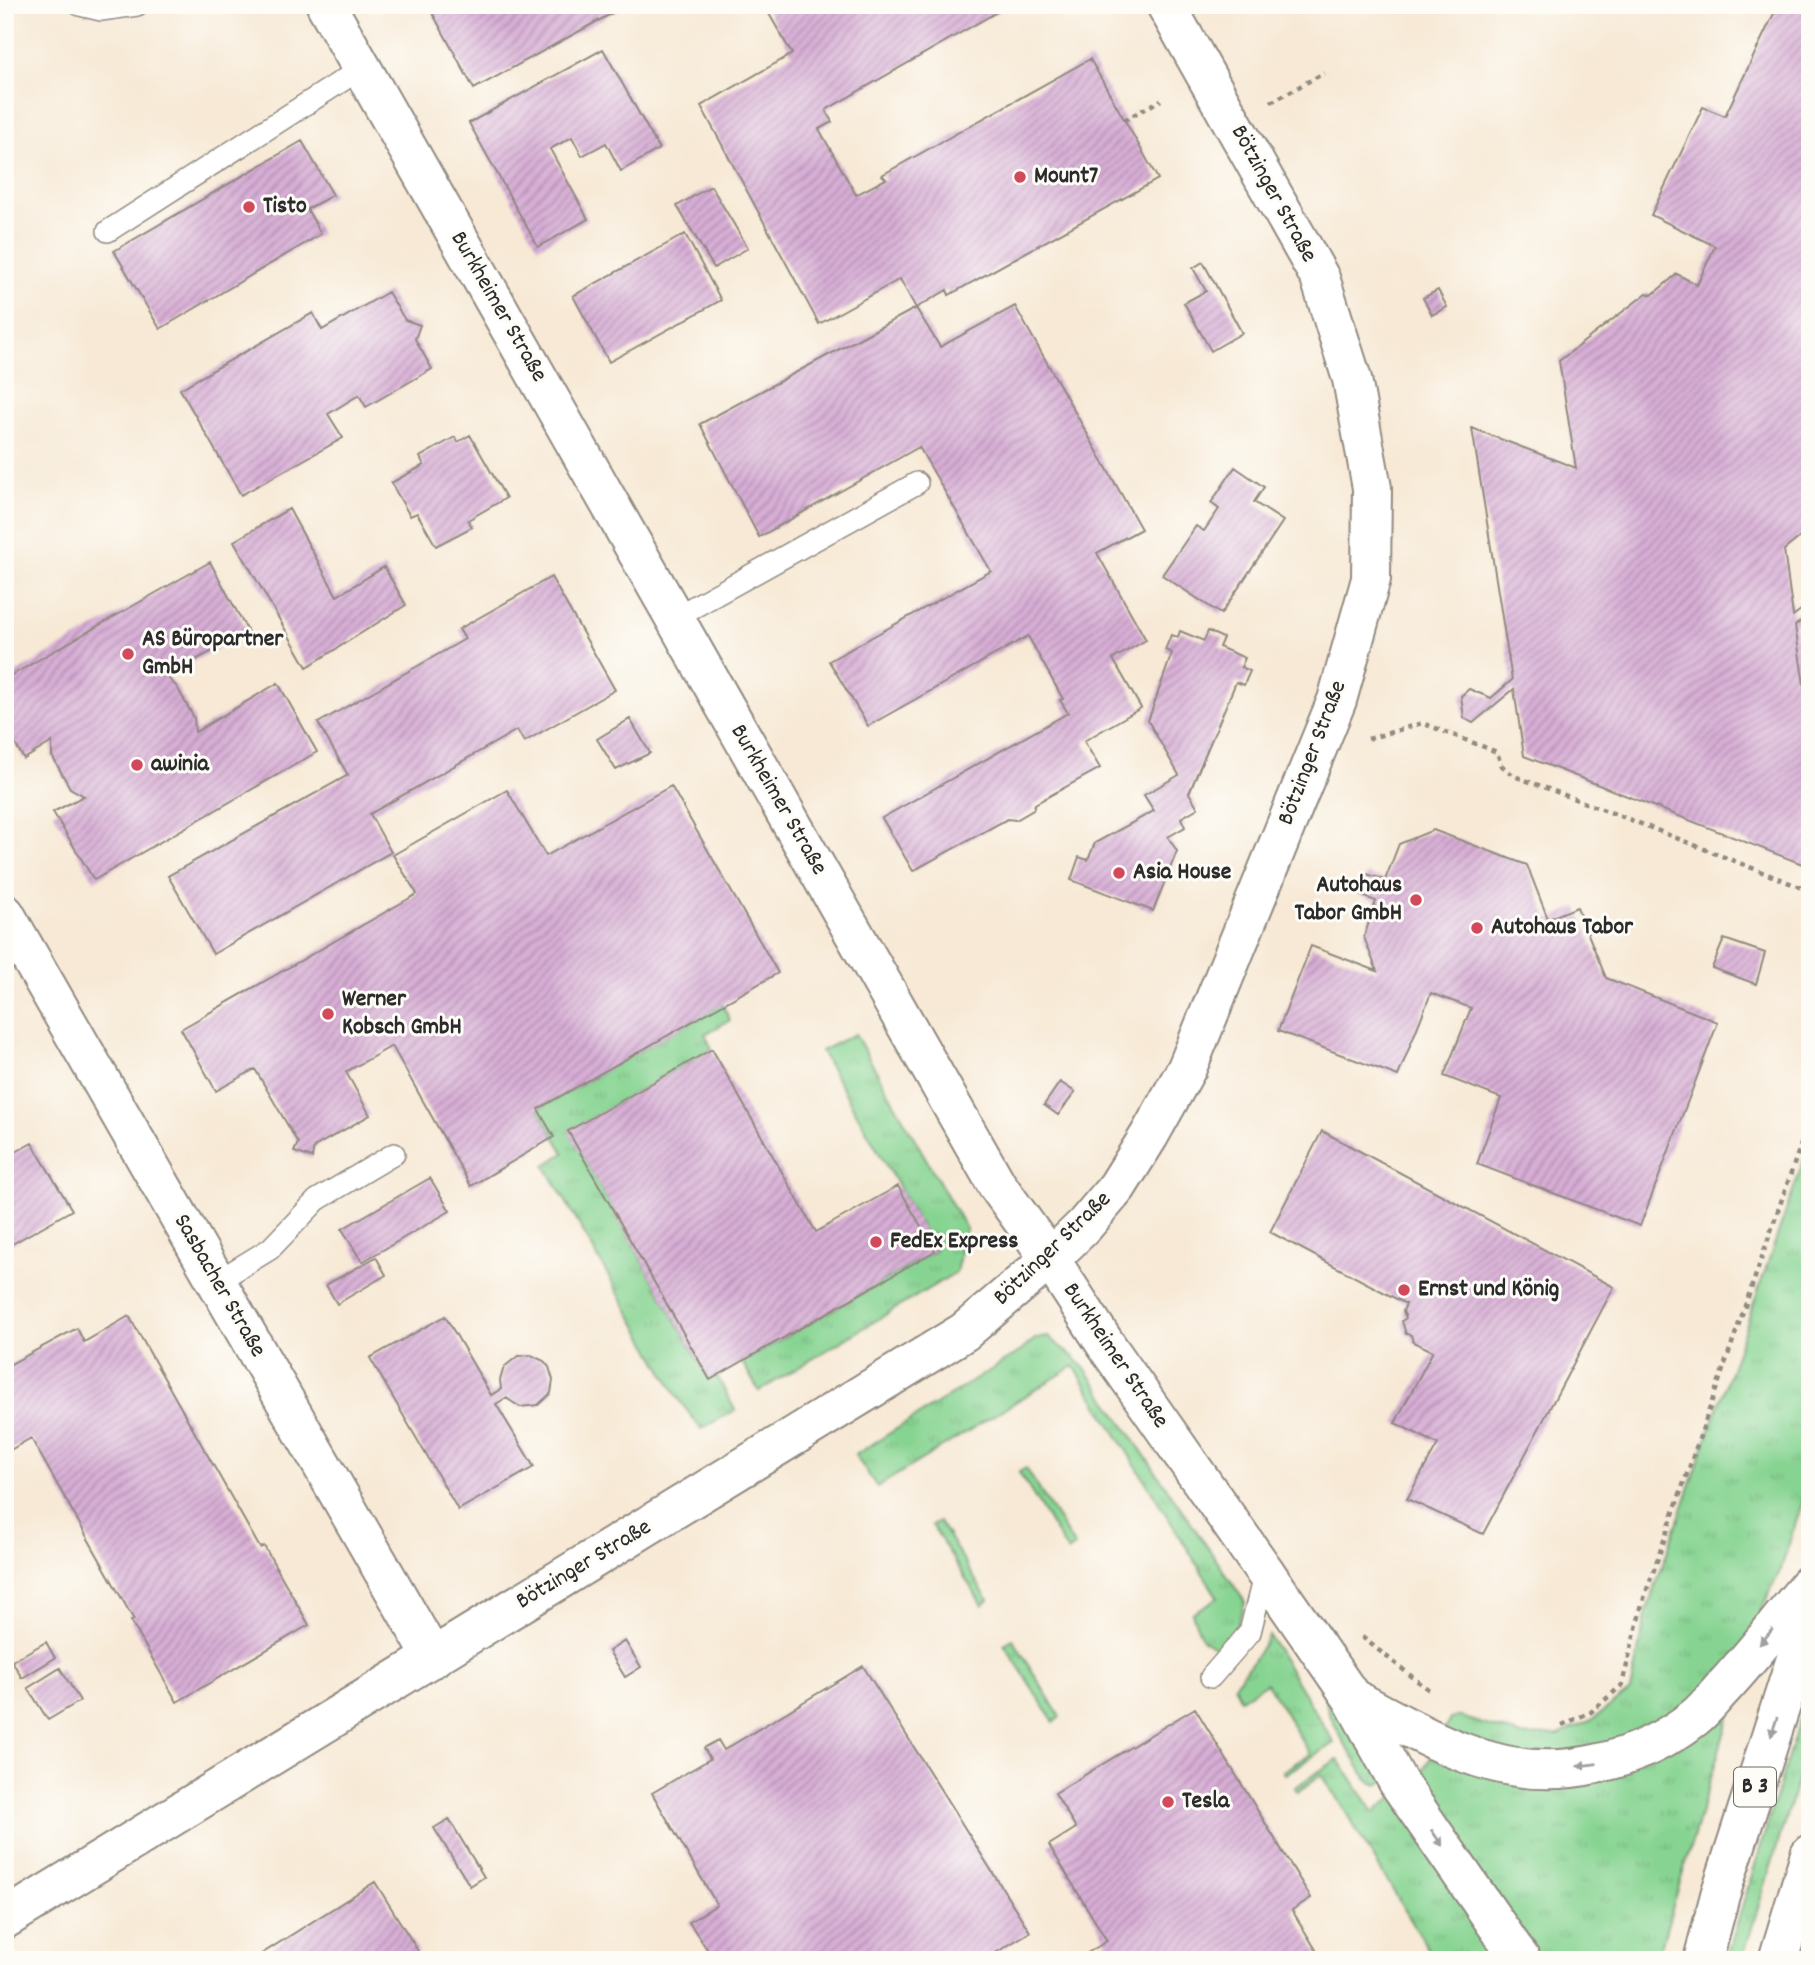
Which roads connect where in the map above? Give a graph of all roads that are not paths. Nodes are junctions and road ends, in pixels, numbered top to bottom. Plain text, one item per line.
1 (80, 5) edge
2 (137, 5) edge
3 (326, 5) edge
4 (1166, 5) edge
5 (362, 68) junction
6 (108, 230) dead end
7 (917, 482) dead end
8 (674, 618) junction
9 (7, 922) edge
10 (394, 1154) dead end
11 (1050, 1259) junction
12 (216, 1282) junction
13 (1265, 1572) junction
14 (1810, 1584) edge
15 (1810, 1615) edge
16 (433, 1658) junction
17 (1211, 1677) dead end
18 (1352, 1698) junction
19 (1810, 1854) edge
20 (5, 1919) edge
21 (1521, 1960) edge
22 (1703, 1960) edge
23 (1777, 1960) edge

1 - 2 lane
3 - 5 main road, Burkheimer Straße
4 - 11 main road, Bötzinger Straße
5 - 6 lane
5 - 8 main road, Burkheimer Straße
7 - 8 lane
8 - 11 main road, Burkheimer Straße
9 - 12 main road, Sasbacher Straße
10 - 12 lane
11 - 13 main road, Burkheimer Straße
11 - 16 main road, Bötzinger Straße
12 - 16 main road, Sasbacher Straße
13 - 17 lane
13 - 18 main road, Burkheimer Straße
14 -> 18 main road
15 -> 22 main road, B 3
16 - 20 main road, Bötzinger Straße
18 -> 21 main road, Burkheimer Straße
19 - 23 main road

